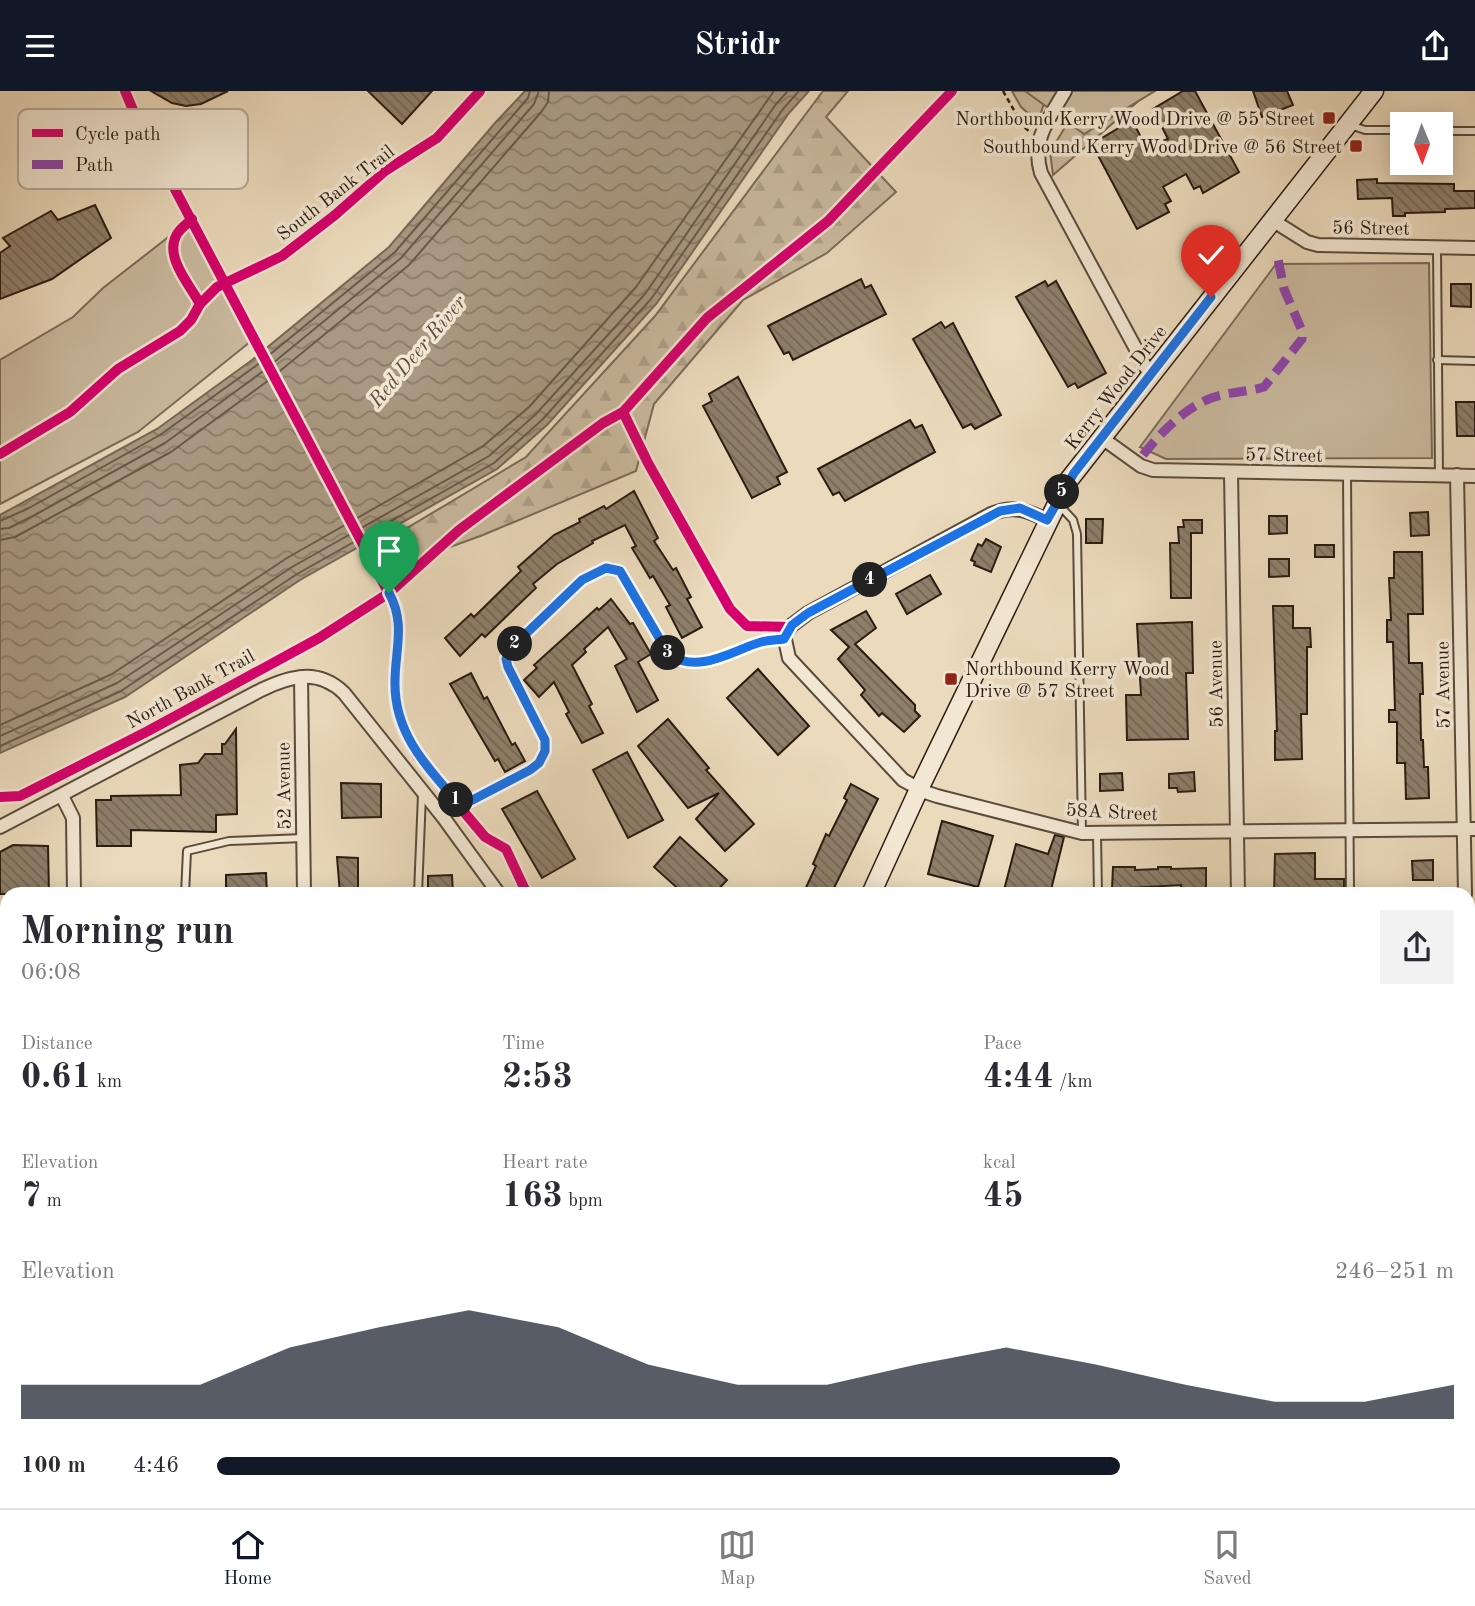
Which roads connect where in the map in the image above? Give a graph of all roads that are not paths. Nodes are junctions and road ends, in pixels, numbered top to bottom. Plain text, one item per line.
1 (1065, 91) edge
2 (1374, 91) edge
3 (1348, 124) junction
4 (1390, 130) edge
5 (1453, 131) edge
6 (1475, 131) edge
7 (1272, 220) junction
8 (1437, 248) junction
9 (1475, 248) edge
10 (1437, 360) junction
11 (1475, 361) edge
12 (1150, 375) junction
13 (1102, 438) junction
14 (1231, 473) junction
15 (1347, 474) junction
16 (1439, 475) junction
17 (1457, 475) junction
18 (1475, 475) edge
19 (1056, 502) junction
20 (1047, 520) junction
21 (784, 637) junction
22 (301, 677) junction
23 (919, 789) junction
24 (422, 792) junction
25 (62, 796) junction
26 (443, 817) junction
27 (0, 827) edge
28 (1469, 829) edge
29 (1349, 831) junction
30 (1082, 833) junction
31 (1237, 833) junction
32 (1097, 834) junction
33 (303, 838) junction
34 (74, 887) edge
35 (185, 887) edge
36 (304, 887) edge
37 (418, 887) edge
38 (494, 887) edge
39 (874, 887) edge
40 (1098, 887) edge
41 (1238, 887) edge
42 (1350, 887) edge
43 (1465, 887) edge

1 - 12 street
2 - 3 street, Kerry Wood Drive
3 - 4 lane
3 - 7 street, Kerry Wood Drive
5 - 6 lane
7 - 8 street, 56 Street
7 - 12 street, Kerry Wood Drive
8 - 9 street, 56 Street
8 - 10 lane
10 - 11 lane
10 - 16 lane
12 - 13 street, Kerry Wood Drive
13 - 14 street, 57 Street
13 - 19 street, Kerry Wood Drive
14 - 15 street, 57 Street
14 - 31 street, 56 Avenue
15 - 16 street, 57 Street
15 - 29 lane
16 - 17 street, 57 Street
17 - 18 street, 57 Street
17 - 28 street, 57 Avenue
19 - 20 street, Kerry Wood Drive
19 - 30 lane
20 - 21 street
20 - 23 street, Kerry Wood Drive
21 - 23 street, 58A Street
21 - 26 lane
22 - 24 street
22 - 25 street
22 - 33 street, 52 Avenue
23 - 30 street, 58A Street
23 - 39 street, Kerry Wood Drive
24 - 26 street
24 - 37 lane
25 - 27 street
25 - 34 street
26 - 38 street
28 - 29 street, 58A Street
28 - 43 street, 57 Avenue
29 - 31 street, 58A Street
29 - 42 lane
30 - 32 street, 58A Street
31 - 32 street, 58A Street
31 - 41 street, 56 Avenue
32 - 40 lane
33 - 35 lane
33 - 36 street, 52 Avenue

